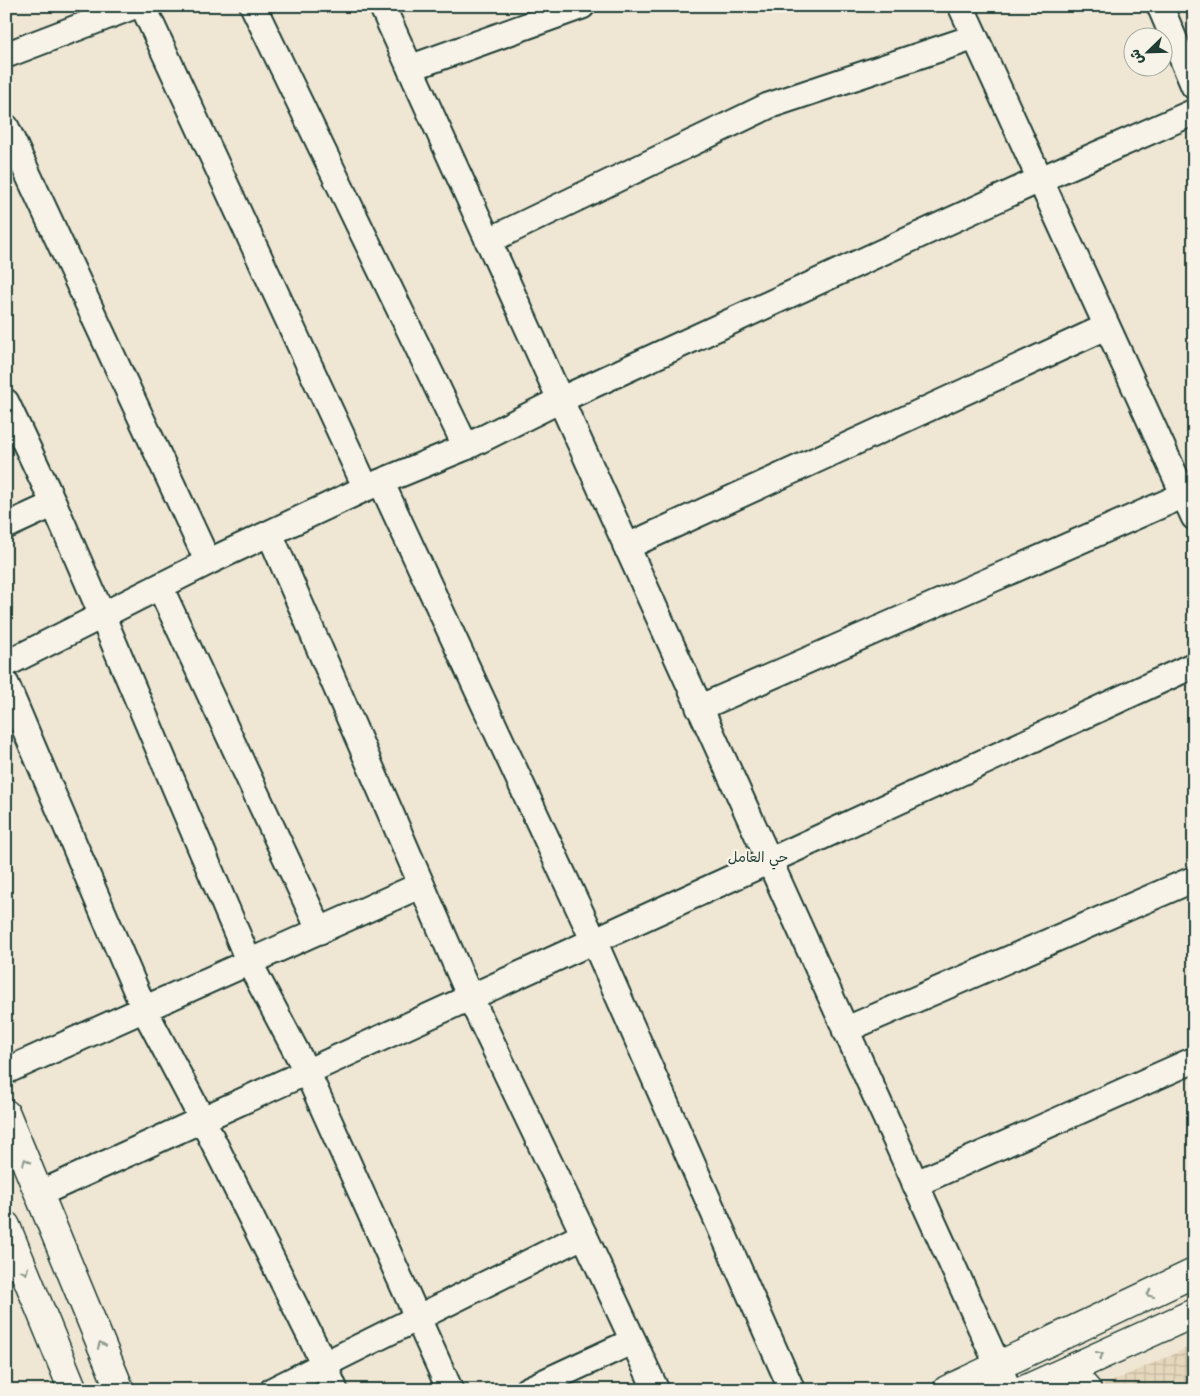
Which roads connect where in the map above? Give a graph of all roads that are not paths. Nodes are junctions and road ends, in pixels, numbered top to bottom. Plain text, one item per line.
1 (134, 6) edge
2 (143, 6) edge
3 (254, 6) edge
4 (382, 6) edge
5 (582, 6) edge
6 (961, 6) edge
7 (1160, 6) edge
8 (975, 37) junction
9 (6, 55) edge
10 (410, 68) junction
11 (1194, 86) edge
12 (1194, 112) edge
13 (6, 127) edge
14 (1039, 180) junction
15 (488, 241) junction
16 (1106, 327) junction
17 (560, 400) junction
18 (6, 402) edge
19 (466, 446) junction
20 (373, 485) junction
21 (54, 504) junction
22 (1189, 506) edge
23 (6, 526) edge
24 (270, 534) junction
25 (626, 547) junction
26 (208, 562) junction
27 (160, 587) junction
28 (102, 615) junction
29 (6, 664) edge
30 (1194, 665) edge
31 (6, 684) edge
32 (699, 708) junction
33 (768, 861) junction
34 (1194, 879) edge
35 (421, 884) junction
36 (320, 931) junction
37 (594, 941) junction
38 (249, 962) junction
39 (470, 997) junction
40 (144, 1010) junction
41 (845, 1030) junction
42 (1194, 1060) edge
43 (6, 1072) edge
44 (307, 1072) junction
45 (6, 1114) edge
46 (202, 1119) junction
47 (915, 1184) junction
48 (39, 1194) junction
49 (6, 1226) edge
50 (584, 1235) junction
51 (1194, 1273) edge
52 (1194, 1313) edge
53 (418, 1316) junction
54 (634, 1341) junction
55 (324, 1364) junction
56 (1069, 1370) junction
57 (1003, 1378) edge
58 (72, 1390) edge
59 (120, 1390) edge
60 (273, 1390) edge
61 (335, 1390) edge
62 (450, 1390) edge
63 (527, 1390) edge
64 (656, 1390) edge
65 (792, 1390) edge
66 (947, 1390) edge
67 (1024, 1390) edge
68 (1087, 1390) edge

1 - 9 street
2 - 20 street
3 - 19 street
4 - 10 street
5 - 10 street
6 - 8 street
7 - 11 street
8 - 14 street
8 - 15 street
10 - 15 street
12 - 14 street
13 - 26 street
14 - 16 street
14 - 17 street
15 - 17 street
16 - 22 street
16 - 25 street
17 - 19 street
17 - 25 street
18 - 21 street
19 - 20 street
20 - 24 street
20 - 37 street
21 - 23 street
21 - 28 street
22 - 32 street
24 - 26 street
24 - 35 street
25 - 32 street
26 - 27 street
27 - 28 street
27 - 36 street
28 - 29 street
28 - 38 street
30 - 33 street
31 - 40 street
32 - 33 street
33 - 37 street
33 - 41 street
34 - 41 street
35 - 36 street
35 - 39 street
36 - 38 street
37 - 39 street
37 - 65 street
38 - 40 street
38 - 44 street
39 - 44 street
39 - 50 street
40 - 43 street
40 - 46 street
41 - 47 street
42 - 47 street
44 - 46 street
44 - 53 street
48 -> 45 street
46 - 48 street
46 - 55 street
47 - 57 street
59 -> 48 street
49 -> 58 street
50 - 53 street
50 - 54 street
51 -> 57 street
56 -> 52 street
53 - 55 street
53 - 62 street
54 - 63 street
54 - 64 street
55 - 60 street
55 - 61 street
56 - 67 street
56 - 68 street
57 - 66 street

